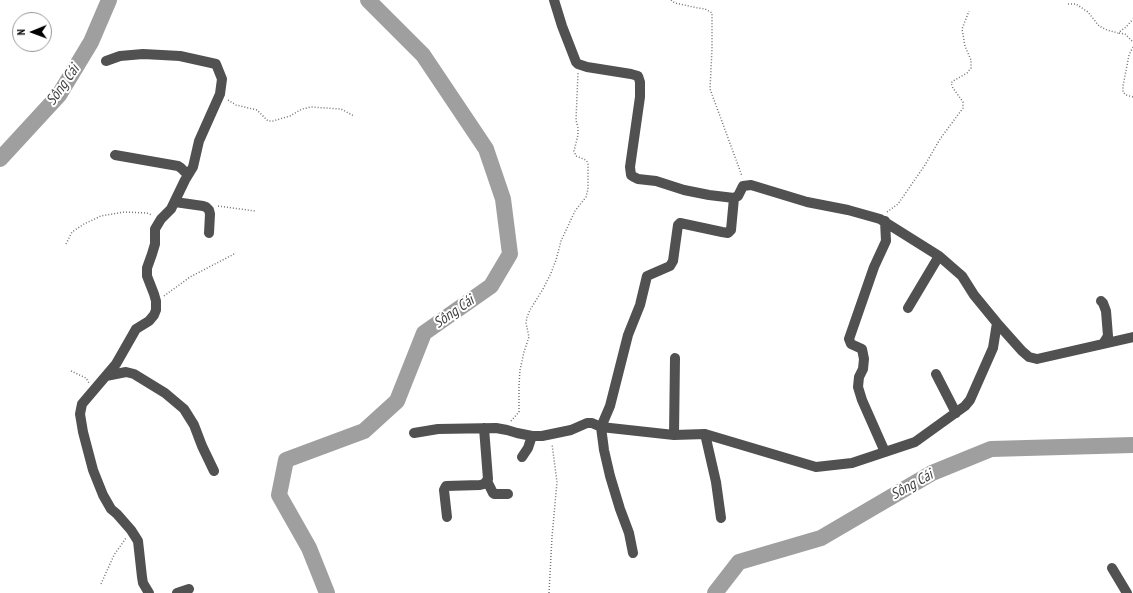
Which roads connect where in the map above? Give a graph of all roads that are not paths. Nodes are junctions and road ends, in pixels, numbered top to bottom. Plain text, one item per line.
1 (554, 0) edge
2 (106, 61) dead end
3 (115, 155) dead end
4 (188, 175) junction
5 (734, 198) junction
6 (175, 202) junction
7 (882, 220) junction
8 (208, 233) dead end
9 (939, 256) junction
10 (1101, 301) dead end
11 (908, 308) dead end
12 (997, 324) junction
13 (1133, 337) edge
14 (1103, 344) junction
15 (675, 358) dead end
16 (936, 374) dead end
17 (106, 376) junction
18 (956, 413) junction
19 (601, 427) junction
20 (484, 428) junction
21 (414, 433) dead end
22 (705, 434) junction
23 (674, 435) junction
24 (532, 436) junction
25 (885, 452) junction
26 (522, 457) dead end
27 (214, 472) dead end
28 (487, 481) junction
29 (508, 494) dead end
30 (447, 517) dead end
31 (721, 518) dead end
32 (633, 553) dead end
33 (1112, 568) dead end
34 (189, 589) dead end
35 (149, 593) edge
36 (177, 593) edge
37 (1127, 593) edge

1 - 5 street
2 - 4 street
3 - 4 street
4 - 6 street
5 - 7 street
5 - 19 street
6 - 8 street
6 - 17 street
7 - 9 street
7 - 25 street
9 - 11 street
9 - 12 street
10 - 14 street
12 - 14 street
12 - 18 street
13 - 14 street
15 - 23 street
16 - 18 street
17 - 27 street
17 - 35 street
18 - 25 street
19 - 23 street
19 - 24 street
19 - 32 street
20 - 21 street
20 - 24 street
20 - 28 street
22 - 23 street
22 - 25 street
22 - 31 street
24 - 26 street
28 - 29 street
28 - 30 street
33 - 37 street
34 - 36 street

